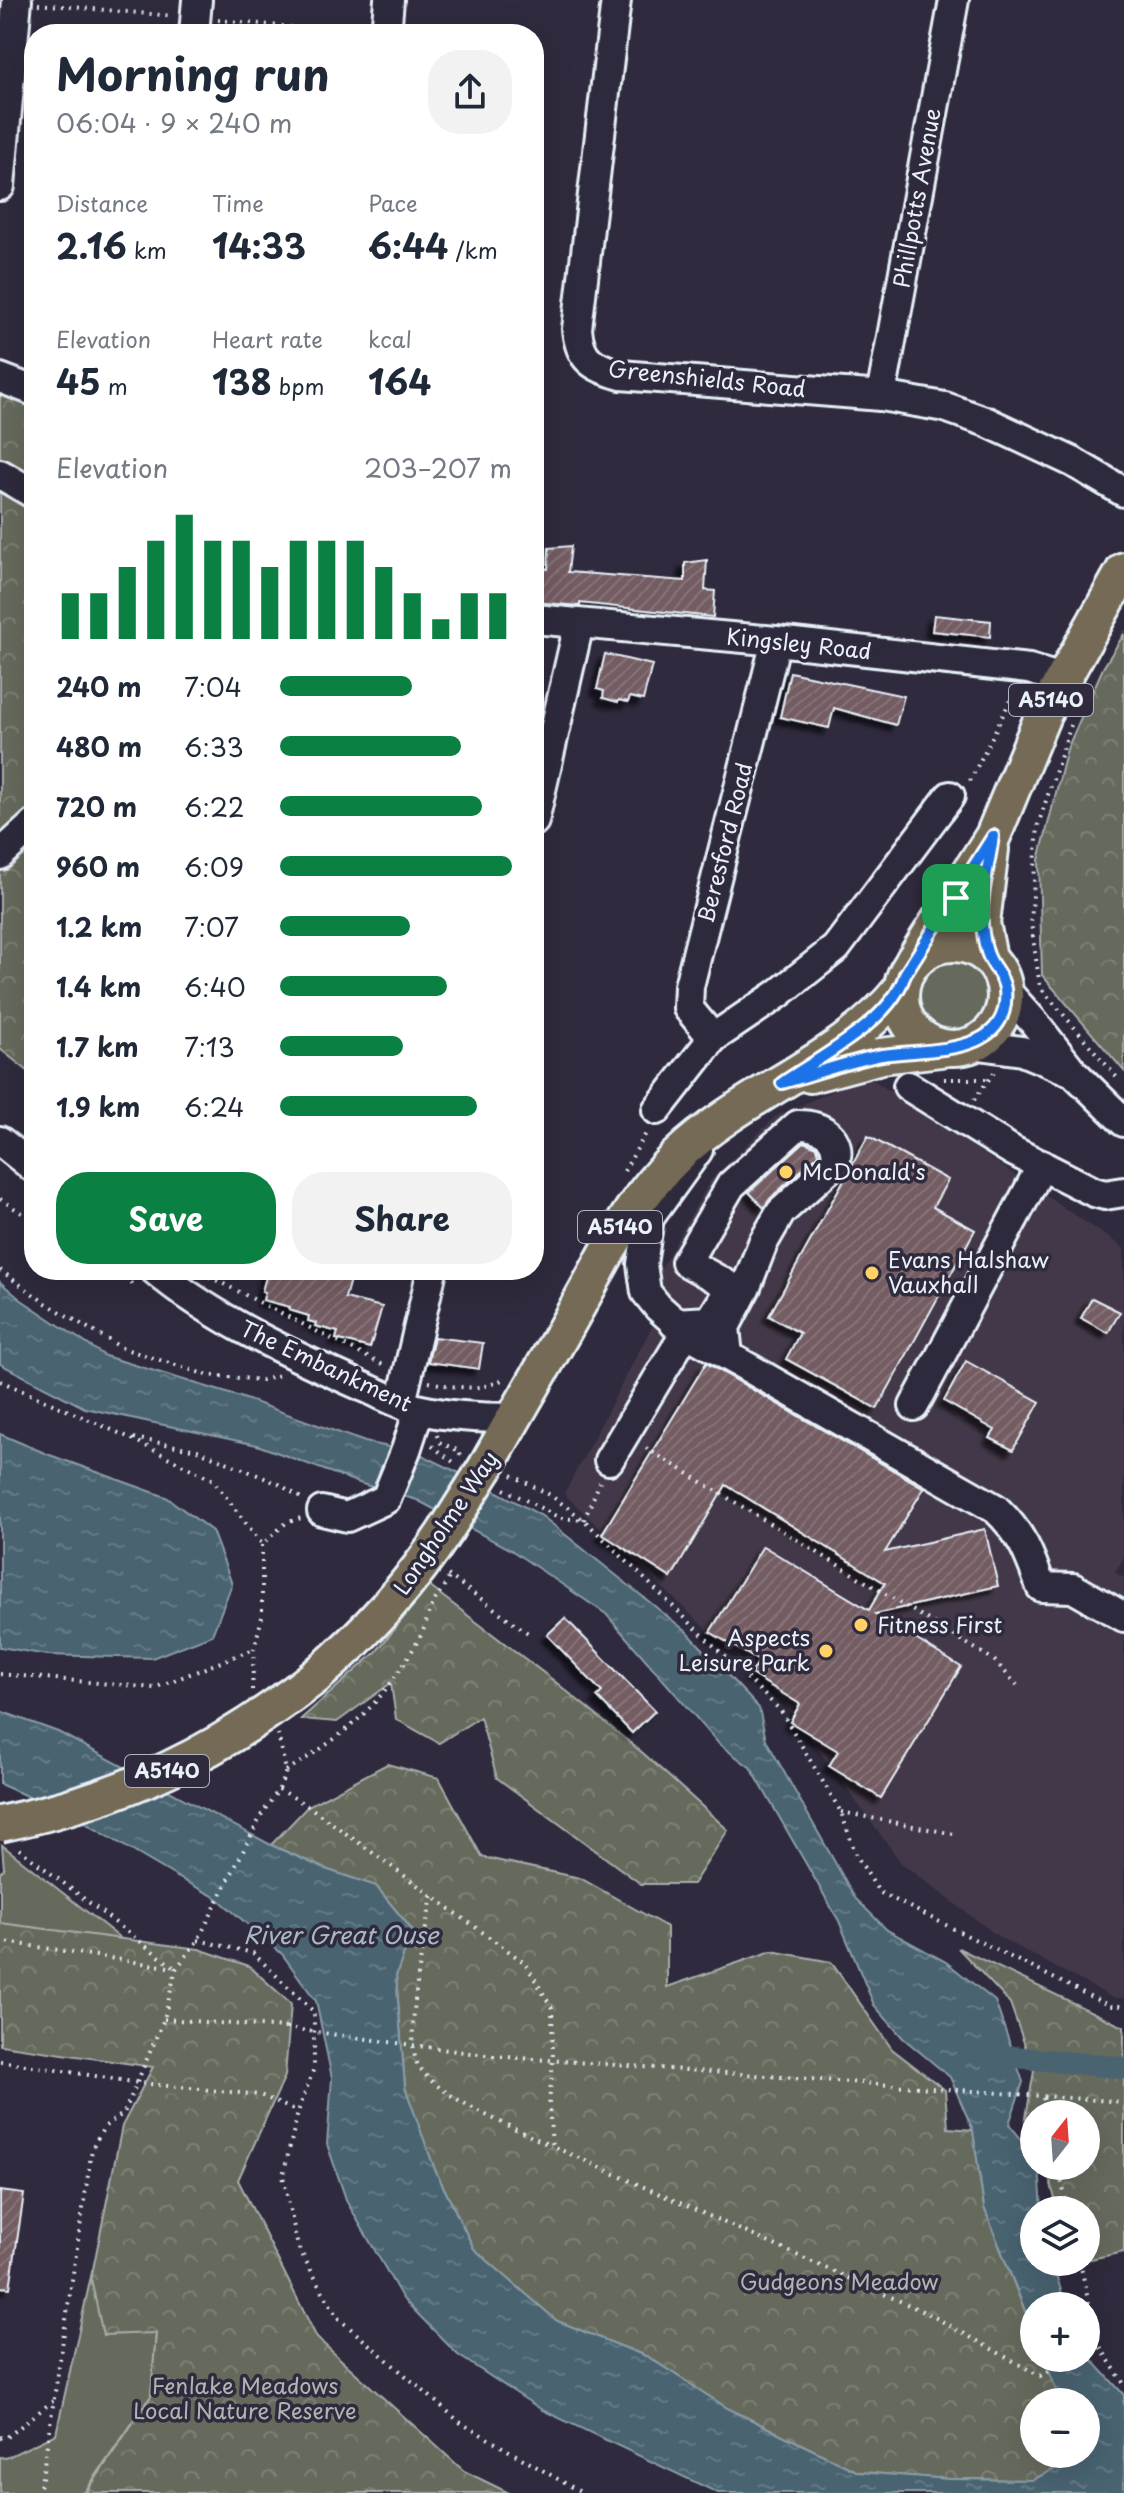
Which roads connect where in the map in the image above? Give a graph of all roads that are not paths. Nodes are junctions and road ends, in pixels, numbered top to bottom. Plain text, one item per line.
1 (17, 0) edge
2 (197, 0) edge
3 (389, 0) edge
4 (616, 0) edge
5 (954, 0) edge
6 (195, 24) edge
7 (387, 24) edge
8 (0, 186) edge
9 (0, 378) edge
10 (24, 387) edge
11 (881, 396) junction
12 (0, 474) edge
13 (24, 488) edge
14 (1124, 492) edge
15 (1124, 570) edge
16 (544, 620) edge
17 (579, 624) junction
18 (776, 641) junction
19 (1062, 679) junction
20 (544, 777) edge
21 (950, 796) dead end
22 (24, 833) edge
23 (993, 836) junction
24 (0, 855) edge
25 (989, 958) junction
26 (907, 975) junction
27 (1005, 990) junction
28 (713, 1038) junction
29 (961, 1046) junction
30 (1073, 1072) junction
31 (782, 1083) junction
32 (908, 1086) dead end
33 (657, 1110) dead end
34 (1124, 1122) edge
35 (717, 1123) junction
36 (0, 1141) edge
37 (24, 1160) edge
38 (1042, 1165) junction
39 (1124, 1192) edge
40 (177, 1280) edge
41 (431, 1280) edge
42 (680, 1327) junction
43 (728, 1356) junction
44 (914, 1406) dead end
45 (417, 1415) junction
46 (513, 1418) junction
47 (609, 1460) road end
48 (322, 1511) road end
49 (1124, 1617) edge
50 (6, 1834) edge

1 - 8 street
2 - 6 street
3 - 7 street
4 - 11 street, Greenshields Road
5 - 11 street, Phillpotts Avenue
9 - 10 street
11 - 14 street, Greenshields Road
12 - 13 street
15 - 19 main road, A5140
16 - 17 street, Kingsley Road
17 - 18 street, Kingsley Road
17 - 20 street
18 - 19 street, Kingsley Road
18 - 28 street, Beresford Road
19 - 23 main road, A5140
21 - 28 street
22 - 24 street
23 - 25 main road, A5140
23 - 26 main road, A5140
25 - 26 main road
25 - 27 main road
26 - 29 main road
26 - 31 main road, A5140
27 - 29 main road
27 - 30 street
28 - 33 street
29 - 30 street
29 - 31 main road, A5140
30 - 34 street
31 - 35 main road, A5140
32 - 38 street
35 - 42 street
35 - 46 main road, A5140
36 - 37 street
38 - 39 street
38 - 44 street
40 - 45 street, The Embankment
41 - 45 street
42 - 43 street
42 - 43 street
42 - 47 street
43 - 49 street
45 - 46 street, The Embankment
45 - 48 street
46 - 50 main road, Longholme Way / A5140, bridge

